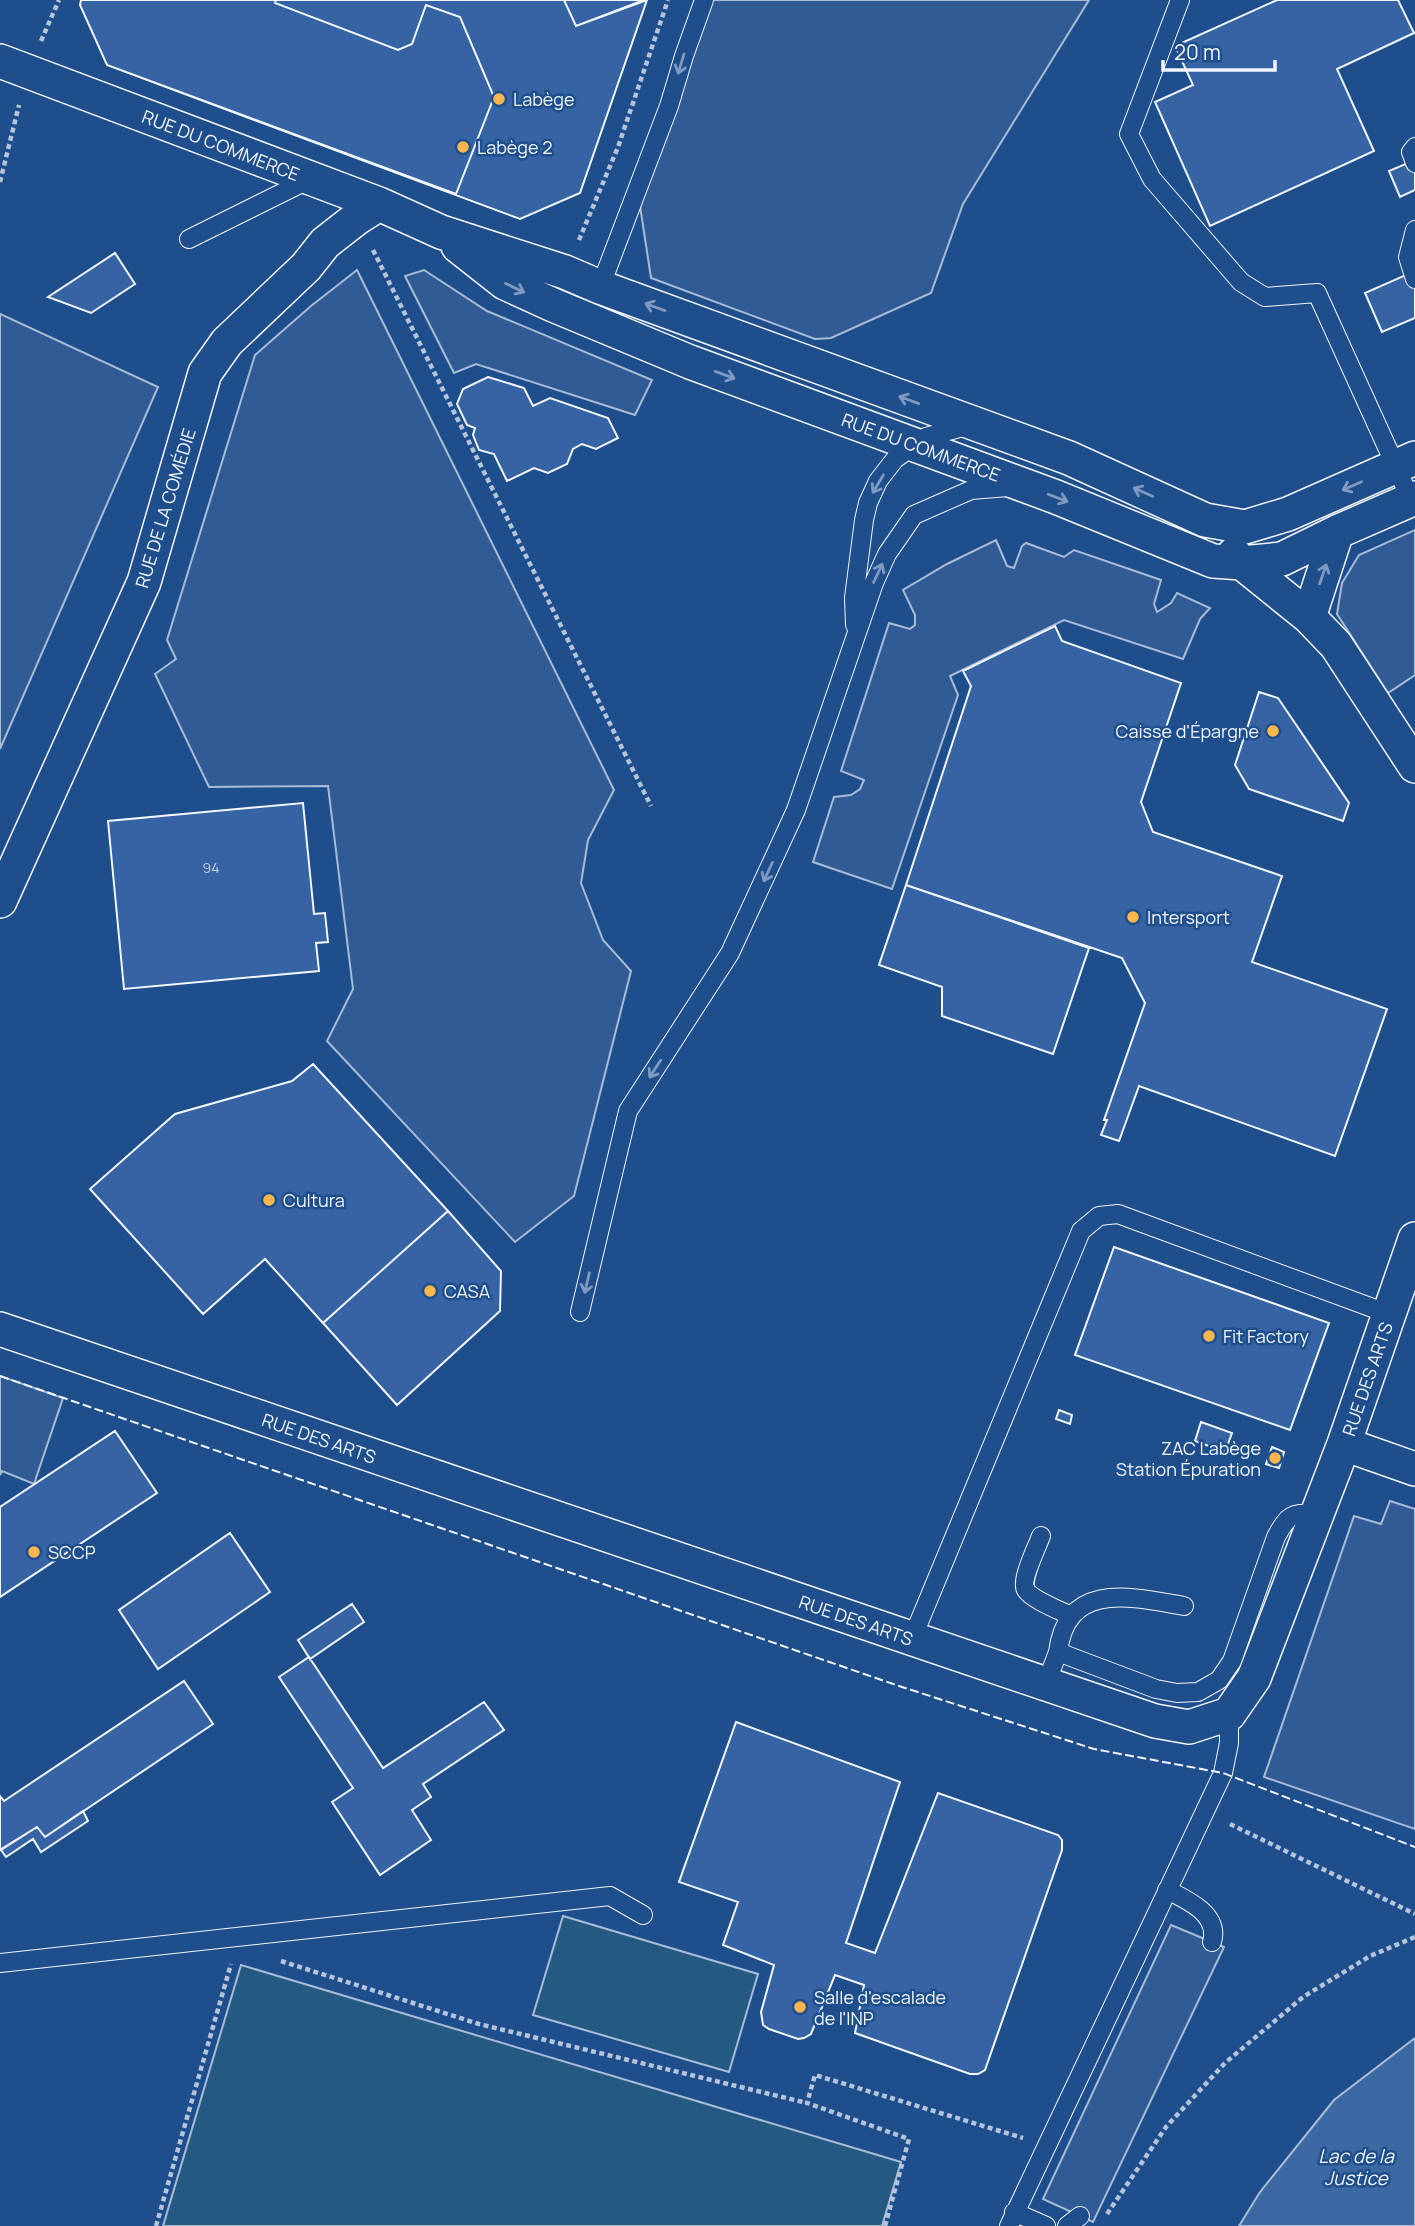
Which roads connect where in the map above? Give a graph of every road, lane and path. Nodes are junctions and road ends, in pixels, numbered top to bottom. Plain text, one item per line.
1 (668, 0) edge
2 (704, 0) edge
3 (1180, 0) edge
4 (14, 66) edge
5 (1415, 147) edge
6 (1415, 163) edge
7 (310, 179) junction
8 (0, 182) edge
9 (368, 211) junction
10 (1415, 230) edge
11 (441, 232) junction
12 (189, 239) dead end
13 (565, 272) junction
14 (1415, 279) edge
15 (600, 287) junction
16 (588, 320) junction
17 (973, 424) junction
18 (914, 445) junction
19 (1406, 462) edge
20 (1026, 486) junction
21 (1413, 499) edge
22 (1205, 520) junction
23 (1337, 532) junction
24 (1242, 563) junction
25 (1309, 617) junction
26 (855, 637) junction
27 (1415, 766) edge
28 (651, 806) dead end
29 (0, 901) edge
30 (1415, 1239) edge
31 (580, 1312) dead end
32 (1389, 1314) junction
33 (0, 1329) edge
34 (1343, 1444) junction
35 (1415, 1468) edge
36 (1317, 1513) junction
37 (1041, 1536) dead end
38 (1184, 1606) dead end
39 (1070, 1616) junction
40 (912, 1639) junction
41 (1059, 1653) junction
42 (1046, 1684) junction
43 (1229, 1714) junction
44 (1205, 1811) junction
45 (1167, 1890) junction
46 (1415, 1914) edge
47 (643, 1915) dead end
48 (1415, 1937) edge
49 (1212, 1942) dead end
50 (275, 1959) dead end
51 (233, 1960) dead end
52 (0, 1963) edge
53 (807, 2103) junction
54 (1045, 2149) junction
55 (1106, 2215) dead end
56 (1012, 2219) edge
57 (156, 2226) edge
58 (885, 2226) edge
59 (1046, 2226) edge

1 - 13 path
2 -> 15 lane
3 - 19 lane
4 - 7 street, RUE DU COMMERCE
4 - 8 path
5 - 6 lane
7 - 9 street, RUE DU COMMERCE
7 - 12 lane
9 - 11 street, RUE DU COMMERCE
9 - 28 path
9 - 29 street, RUE DE LA COMÉDIE
10 - 14 lane
11 - 13 street, RUE DU COMMERCE
11 -> 16 street, RUE DU COMMERCE
13 - 15 street, RUE DU COMMERCE
15 - 16 lane
17 -> 15 street, RUE DU COMMERCE
16 -> 18 street, RUE DU COMMERCE
17 - 18 lane
22 -> 17 street, RUE DU COMMERCE
18 - 20 street, RUE DU COMMERCE
18 -> 26 lane
19 - 21 lane
19 -> 22 street, RUE DU COMMERCE
20 -> 24 street, RUE DU COMMERCE
26 -> 20 lane
21 - 23 street, RUE DU COMMERCE
22 - 24 street
23 - 24 street, RUE DU COMMERCE
25 -> 23 street
24 - 25 street
25 - 27 street
26 -> 31 lane
30 - 32 street, RUE DES ARTS
32 - 34 street, RUE DES ARTS
32 - 40 lane
33 - 40 street, RUE DES ARTS
34 - 35 street
34 - 36 street, RUE DES ARTS
36 - 41 lane
36 - 43 street, RUE DES ARTS
37 - 39 lane
38 - 39 lane
39 - 41 lane
40 - 42 street, RUE DES ARTS
41 - 42 lane
42 - 43 street, RUE DES ARTS
43 - 44 lane
44 - 45 lane
44 - 46 path
45 - 49 lane
45 - 54 lane
47 - 52 lane
48 - 55 path
50 - 53 path
51 - 57 path
53 - 54 path
53 - 58 path
54 - 56 lane
56 - 59 lane

